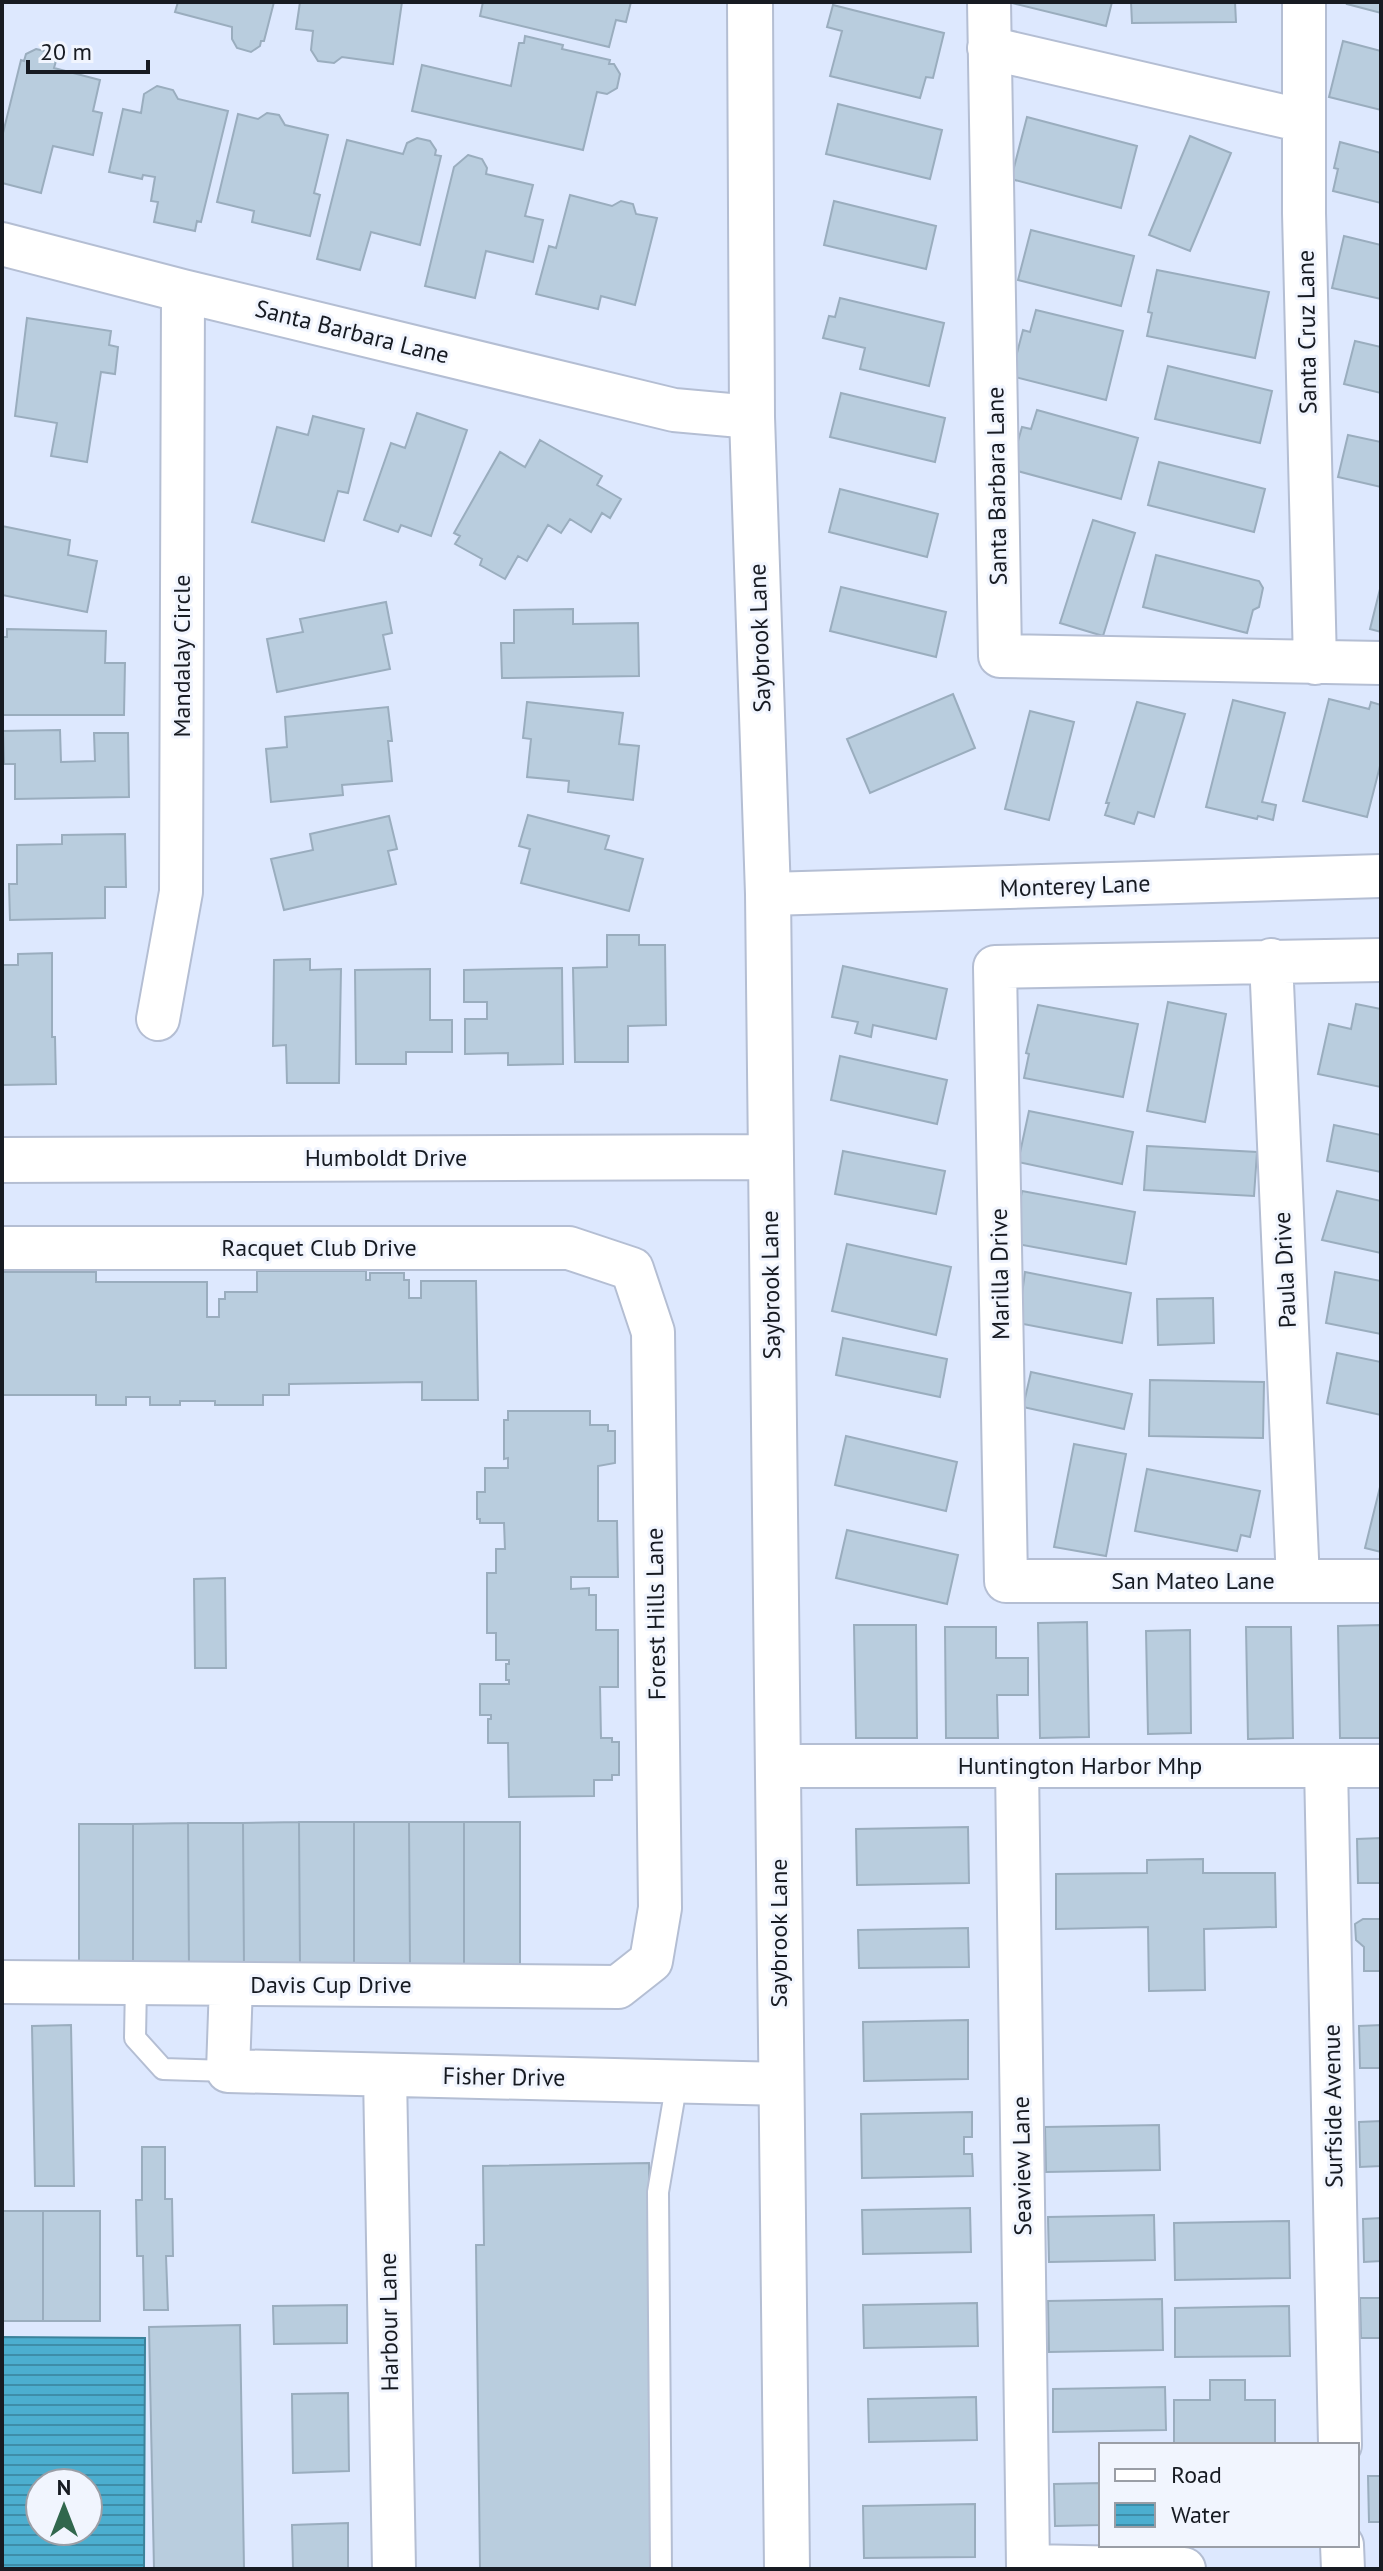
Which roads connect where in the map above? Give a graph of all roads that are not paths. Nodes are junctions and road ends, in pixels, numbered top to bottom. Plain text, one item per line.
1 (750, 2) edge
2 (989, 2) edge
3 (1304, 2) edge
4 (989, 48) junction
5 (1304, 121) junction
6 (2, 244) edge
7 (183, 291) junction
8 (752, 417) junction
9 (1315, 663) junction
10 (1381, 663) edge
11 (1381, 876) edge
12 (768, 894) junction
13 (1271, 960) junction
14 (1381, 960) edge
15 (158, 1019) dead end
16 (769, 1157) junction
17 (2, 1160) edge
18 (2, 1248) edge
19 (632, 1269) joint
20 (1006, 1581) joint
21 (1298, 1581) junction
22 (1381, 1581) edge
23 (778, 1766) junction
24 (1017, 1766) junction
25 (1326, 1766) junction
26 (1381, 1766) edge
27 (651, 1961) joint
28 (2, 1982) edge
29 (136, 1984) junction
30 (231, 1984) junction
31 (228, 2071) junction
32 (385, 2075) junction
33 (677, 2081) junction
34 (781, 2084) junction
35 (1340, 2443) edge
36 (1342, 2547) edge
37 (394, 2569) edge
38 (661, 2569) edge
39 (787, 2569) edge
40 (1184, 2569) edge
41 (1343, 2569) edge

1 - 8 main road, Saybrook Lane
2 - 4 street, Santa Barbara Lane
3 - 5 street, Santa Cruz Lane
4 - 5 street
4 - 9 street, Santa Barbara Lane
5 - 9 street, Santa Cruz Lane
6 - 7 street, Santa Barbara Lane
7 - 8 street, Santa Barbara Lane
7 - 15 street, Mandalay Circle
8 - 12 main road, Saybrook Lane
9 - 10 street
11 - 12 street, Monterey Lane
12 - 16 main road, Saybrook Lane
13 - 14 street
13 - 20 street, Marilla Drive
13 - 21 street, Paula Drive
16 - 17 main road, Humboldt Drive
16 - 23 main road, Saybrook Lane
18 - 19 street, Racquet Club Drive
19 - 27 street, Forest Hills Lane
20 - 21 street, San Mateo Lane
21 - 22 street, San Mateo Lane
23 - 24 street, Huntington Harbor Mhp
23 - 34 main road, Saybrook Lane
24 - 25 street, Huntington Harbor Mhp
24 - 40 street, Seaview Lane
25 - 26 street, Huntington Harbor Mhp
25 - 35 street, Surfside Avenue
27 - 30 street, Davis Cup Drive
28 - 29 street, Davis Cup Drive
29 - 30 street, Davis Cup Drive
29 - 31 lane, Fisher Drive
30 - 31 street
31 - 32 street, Fisher Drive
32 - 33 street, Fisher Drive
32 - 37 street, Harbour Lane
33 - 34 street, Fisher Drive
33 - 38 lane
34 - 39 main road, Saybrook Lane
36 - 41 street

